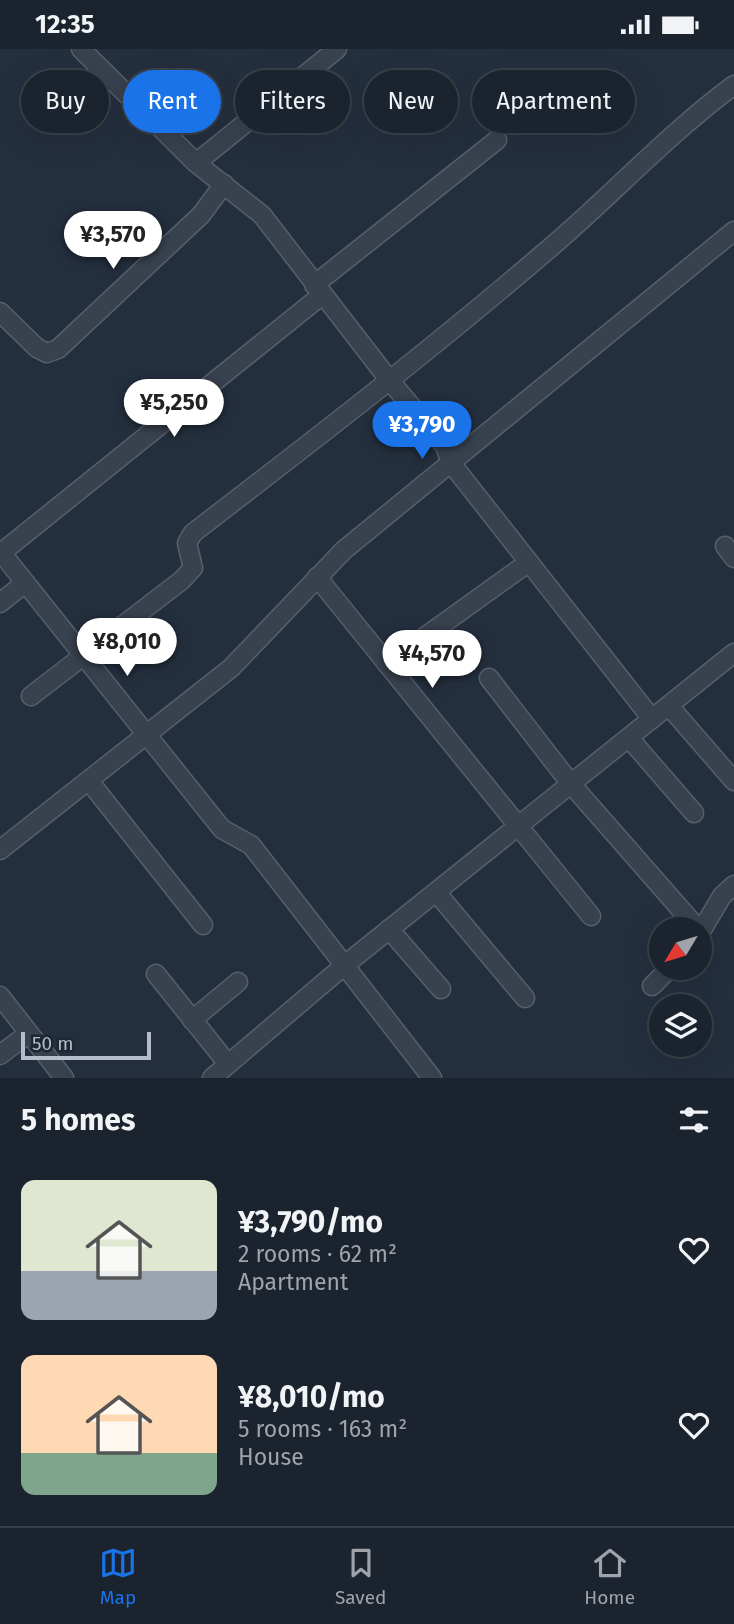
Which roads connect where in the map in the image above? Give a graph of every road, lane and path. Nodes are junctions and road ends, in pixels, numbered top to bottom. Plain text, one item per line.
1 (81, 49) edge
2 (337, 49) edge
3 (734, 85) edge
4 (497, 140) dead end
5 (196, 163) junction
6 (224, 184) junction
7 (734, 231) edge
8 (318, 290) junction
9 (0, 312) edge
10 (390, 381) junction
11 (451, 463) junction
12 (1, 552) edge
13 (529, 562) junction
14 (317, 577) junction
15 (25, 583) junction
16 (0, 603) edge
17 (734, 653) edge
18 (85, 655) junction
19 (387, 664) junction
20 (489, 678) dead end
21 (31, 697) dead end
22 (669, 706) junction
23 (652, 719) junction
24 (147, 735) junction
25 (629, 738) junction
26 (89, 781) junction
27 (734, 781) edge
28 (571, 784) junction
29 (694, 813) dead end
30 (517, 828) junction
31 (0, 850) edge
32 (734, 885) edge
33 (436, 892) junction
34 (591, 916) dead end
35 (688, 917) edge
36 (709, 917) edge
37 (203, 925) dead end
38 (390, 929) junction
39 (346, 964) junction
40 (156, 974) dead end
41 (658, 980) edge
42 (238, 982) dead end
43 (652, 986) dead end
44 (442, 989) dead end
45 (0, 996) edge
46 (525, 998) dead end
47 (192, 1020) junction
48 (29, 1033) junction
49 (0, 1055) edge
50 (228, 1064) junction
51 (64, 1078) edge
52 (212, 1078) edge
53 (432, 1078) edge

1 - 5 street
2 - 5 street
3 - 10 street
4 - 8 street
5 - 6 street
6 - 8 street
6 - 9 street
7 - 11 street
8 - 10 street
8 - 12 street
10 - 11 street
10 - 18 street
11 - 13 street
11 - 14 street
12 - 15 street
13 - 19 street
13 - 23 street
14 - 19 street
14 - 24 street
15 - 16 street
15 - 18 street
17 - 22 street
18 - 21 street
18 - 24 street
19 - 30 street
20 - 28 street
22 - 23 street
22 - 27 street
23 - 25 street
24 - 26 street
24 - 39 street
25 - 28 street
25 - 29 street
26 - 31 street
26 - 37 street
28 - 30 street
28 - 35 street
30 - 33 street
30 - 34 street
32 - 36 street
33 - 38 street
33 - 46 street
38 - 39 street
38 - 44 street
39 - 50 street
39 - 53 street
40 - 47 street
41 - 43 street
42 - 47 street
45 - 48 street
47 - 50 street
48 - 49 street
48 - 51 street
50 - 52 street

